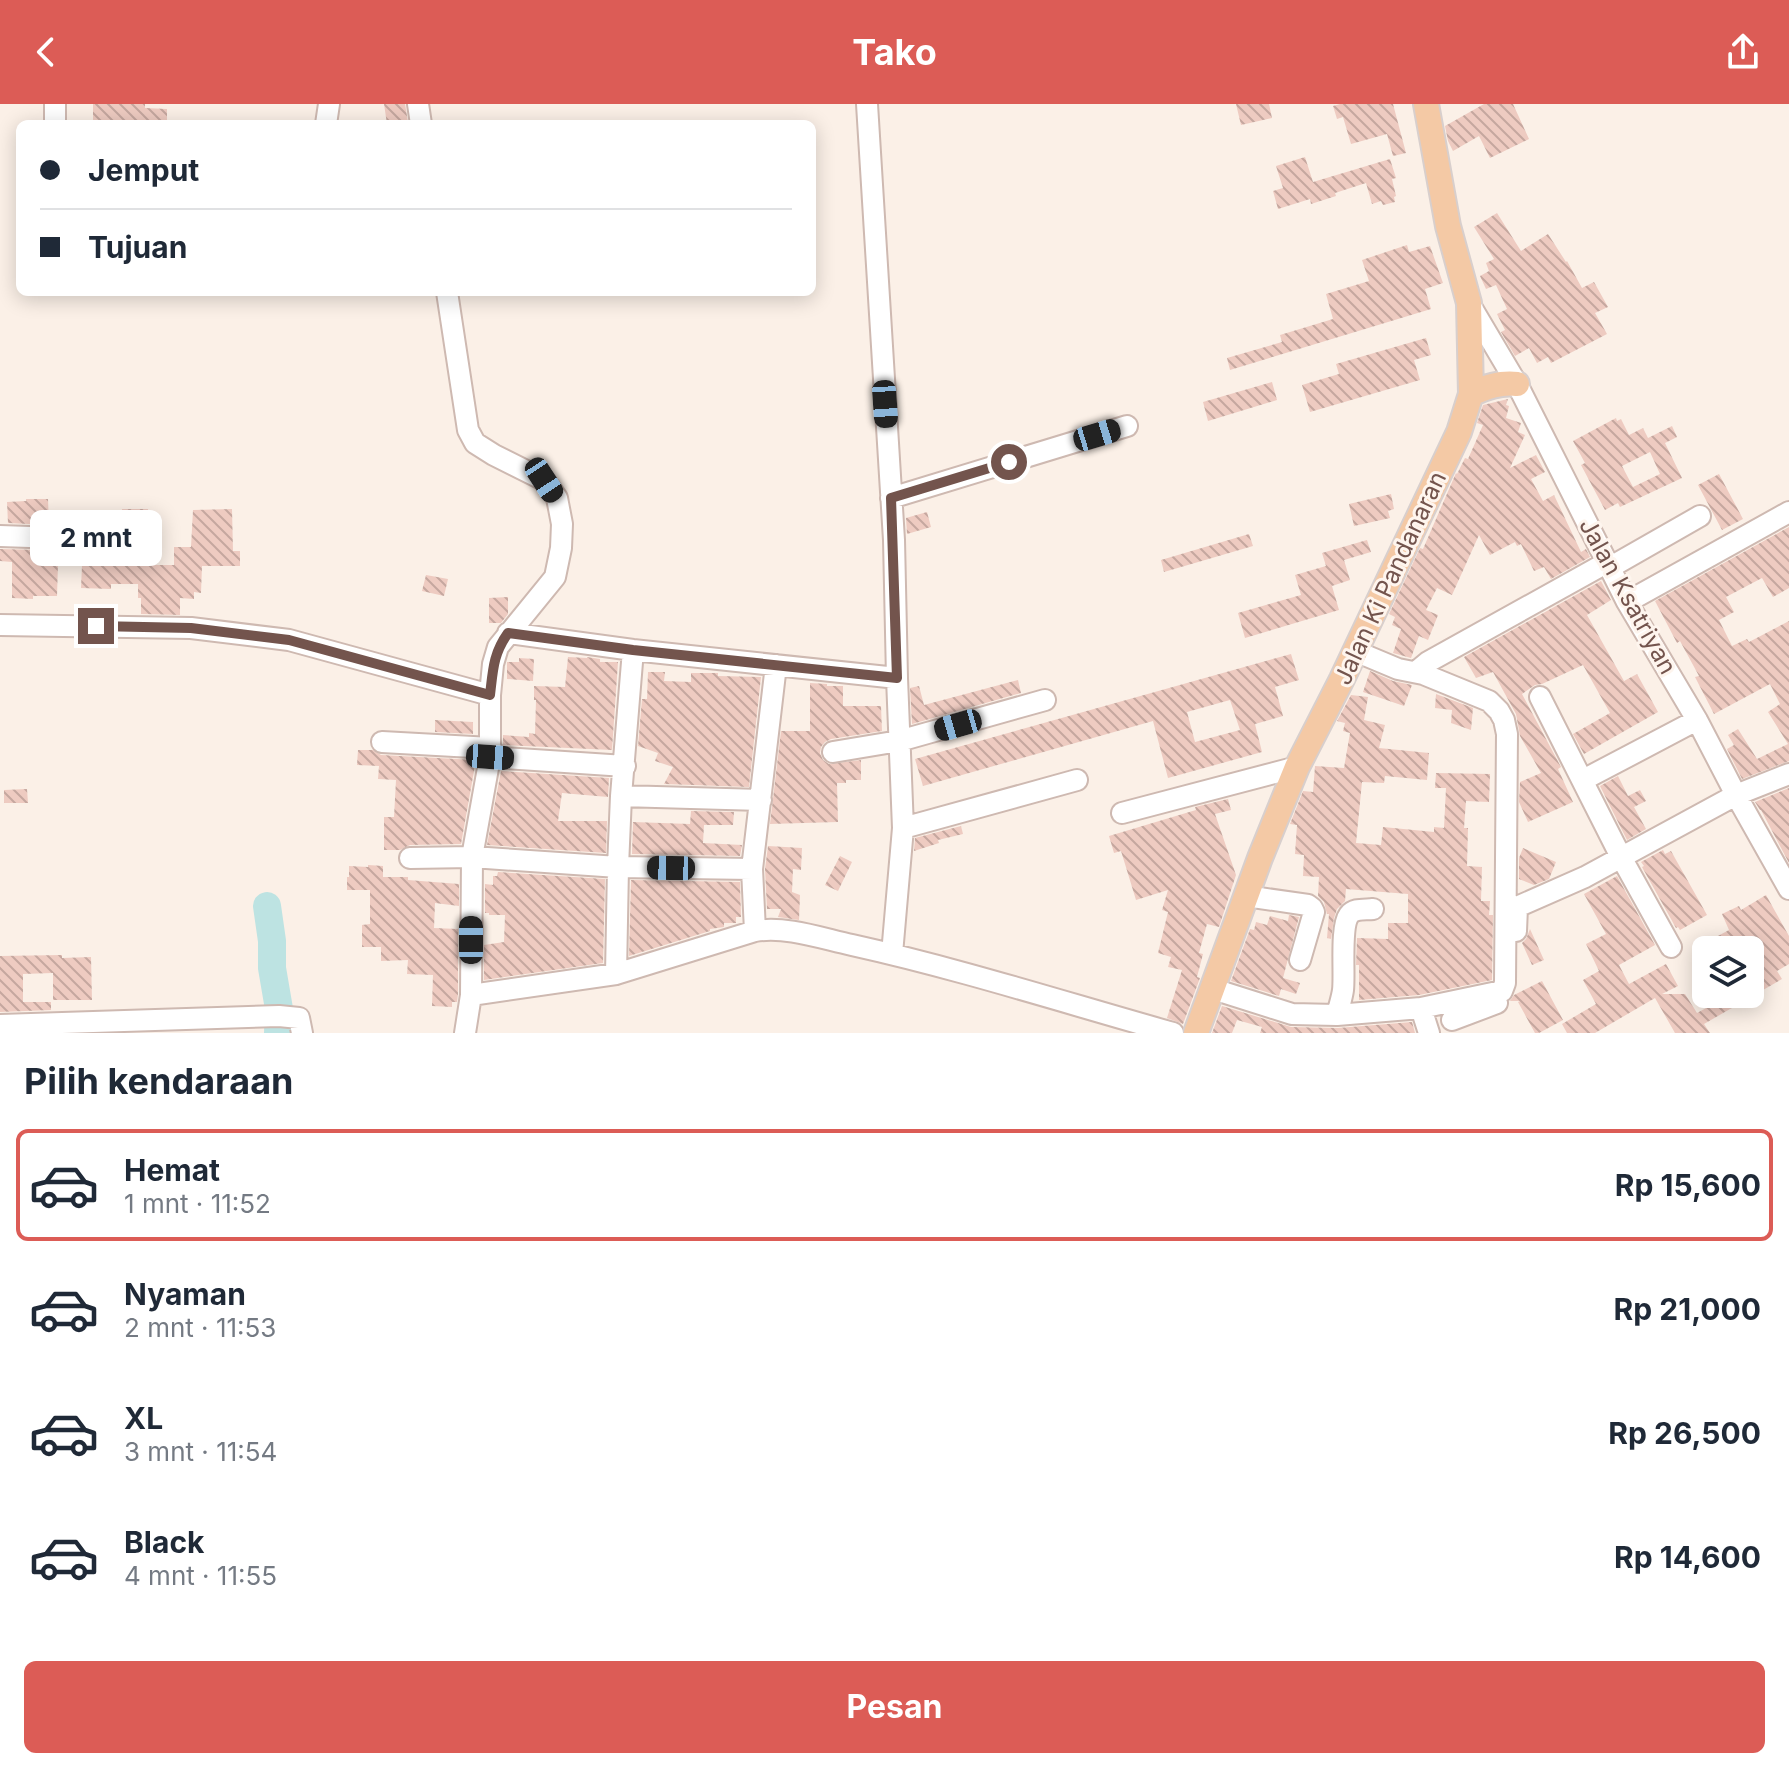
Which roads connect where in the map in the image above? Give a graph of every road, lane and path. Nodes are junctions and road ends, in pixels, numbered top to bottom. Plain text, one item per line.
1 (867, 104) edge
2 (1426, 104) edge
3 (448, 296) edge
4 (1469, 303) junction
5 (1517, 384) junction
6 (1471, 394) junction
7 (1127, 426) dead end
8 (891, 498) junction
9 (1789, 513) edge
10 (1700, 516) dead end
11 (0, 536) edge
12 (118, 540) dead end
13 (1608, 565) junction
14 (1627, 602) junction
15 (0, 625) edge
16 (508, 633) junction
17 (633, 650) junction
18 (1355, 651) junction
19 (776, 665) junction
20 (1416, 672) junction
21 (897, 678) junction
22 (490, 695) junction
23 (1540, 697) dead end
24 (1045, 700) dead end
25 (1697, 720) junction
26 (899, 741) junction
27 (382, 742) dead end
28 (490, 752) junction
29 (833, 752) dead end
30 (625, 766) junction
31 (1297, 767) junction
32 (1789, 774) edge
33 (1077, 780) dead end
34 (1583, 780) junction
35 (1736, 795) junction
36 (621, 796) junction
37 (761, 800) junction
38 (1122, 813) dead end
39 (903, 828) junction
40 (472, 857) junction
41 (1621, 857) junction
42 (410, 858) dead end
43 (618, 867) junction
44 (752, 869) junction
45 (1789, 889) edge
46 (1246, 896) junction
47 (1373, 909) dead end
48 (755, 931) junction
49 (1671, 947) dead end
50 (892, 954) junction
51 (1300, 960) dead end
52 (616, 974) junction
53 (1213, 989) junction
54 (471, 995) junction
55 (1421, 1008) junction
56 (1337, 1015) junction
57 (1452, 1020) dead end
58 (0, 1025) edge
59 (302, 1033) edge
60 (465, 1033) edge
61 (1173, 1033) edge
62 (1196, 1033) edge
63 (1429, 1033) edge

1 - 8 street
2 - 4 main road, Jalan Ki Pandanaran
3 - 16 street
4 - 5 street, Jalan Ksatriyan
4 - 6 main road, Jalan Ki Pandanaran
5 - 6 main road
5 - 13 street, Jalan Ksatriyan
6 - 18 main road, Jalan Ki Pandanaran
7 - 8 street
8 - 21 street
9 - 14 street
10 - 13 street
11 - 12 street
13 - 14 street, Jalan Ksatriyan
13 - 20 street
14 - 25 street, Jalan Ksatriyan
15 - 22 street
16 - 17 street
16 - 22 street
17 - 19 street
17 - 30 street
18 - 20 street
18 - 31 main road, Jalan Ki Pandanaran
19 - 21 street
19 - 37 street
20 - 55 street
21 - 26 street
22 - 28 street
23 - 34 street
24 - 26 street
25 - 34 street
25 - 35 street, Jalan Ksatriyan
26 - 29 street
26 - 39 street
27 - 28 street
28 - 30 street
28 - 40 street
30 - 36 street
31 - 38 street
31 - 46 main road, Jalan Ki Pandanaran
32 - 35 street
33 - 39 street
34 - 41 street
35 - 41 street
35 - 45 street, Jalan Ksatriyan
36 - 37 street
36 - 43 street
37 - 44 street
39 - 50 street
40 - 42 street
40 - 43 street
40 - 54 street
41 - 49 street
41 - 57 street
43 - 44 street
43 - 52 street
44 - 48 street
46 - 51 street
46 - 53 main road, Jalan Ki Pandanaran
47 - 56 street
48 - 50 street
48 - 52 street
50 - 61 street
52 - 54 street
53 - 56 street
53 - 62 main road, Jalan Ki Pandanaran
54 - 60 street
55 - 56 street
55 - 63 street
58 - 59 street

